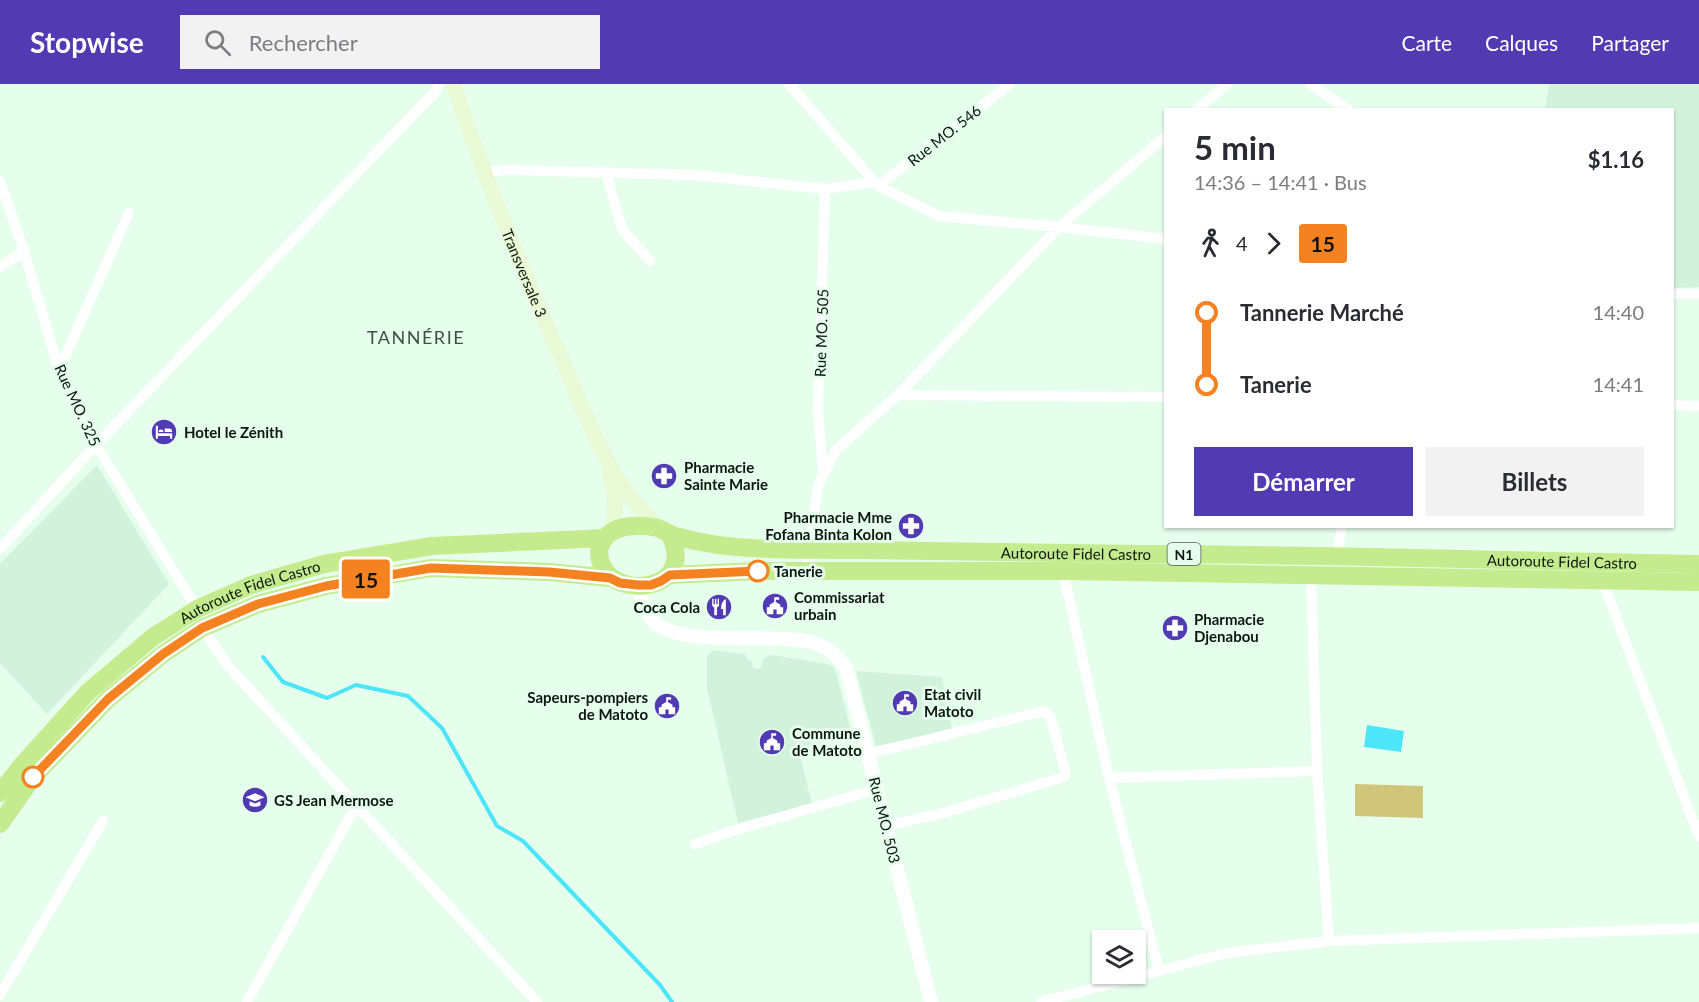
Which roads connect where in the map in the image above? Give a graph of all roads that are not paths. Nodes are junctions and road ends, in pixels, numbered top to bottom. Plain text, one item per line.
1 (439, 84) edge
2 (453, 84) edge
3 (789, 84) edge
4 (1010, 84) edge
5 (1227, 84) edge
6 (1310, 84) edge
7 (1199, 108) edge
8 (1346, 108) edge
9 (1164, 138) edge
10 (606, 172) junction
11 (484, 173) junction
12 (0, 181) edge
13 (876, 184) junction
14 (825, 189) junction
15 (129, 213) dead end
16 (1059, 227) junction
17 (1164, 239) edge
18 (24, 251) junction
19 (650, 261) dead end
20 (0, 267) edge
21 (1674, 294) edge
22 (1699, 294) edge
23 (59, 370) junction
24 (898, 395) junction
25 (1164, 397) edge
26 (1674, 405) edge
27 (1699, 406) edge
28 (96, 445) junction
29 (607, 459) junction
30 (823, 476) junction
31 (1342, 528) edge
32 (665, 532) junction
33 (607, 536) junction
34 (0, 549) edge
35 (809, 549) junction
36 (1336, 556) junction
37 (1699, 564) edge
38 (806, 571) junction
39 (1063, 571) junction
40 (670, 575) junction
41 (1311, 576) junction
42 (610, 578) junction
43 (1602, 580) junction
44 (1699, 582) edge
45 (638, 585) junction
46 (197, 609) junction
47 (202, 628) junction
48 (868, 754) junction
49 (1317, 771) junction
50 (1108, 778) junction
51 (877, 789) junction
52 (0, 793) edge
53 (356, 806) junction
54 (103, 821) dead end
55 (0, 824) edge
56 (886, 826) junction
57 (1699, 836) edge
58 (695, 844) dead end
59 (1699, 928) edge
60 (1329, 941) junction
61 (1159, 970) junction
62 (0, 995) edge
63 (247, 1002) edge
64 (537, 1002) edge
65 (932, 1002) edge
66 (1041, 1002) edge

1 - 28 street
2 - 11 main road, Transversale 3
3 - 13 street
4 - 13 street, Rue MO. 546
5 - 7 street
6 - 8 street
9 - 16 street
10 - 11 street
10 - 14 street
10 - 19 street
11 - 29 main road, Transversale 3
12 - 18 street, Rue MO. 325
13 - 14 street
13 - 16 street
14 - 30 street, Rue MO. 505
15 - 23 street
16 - 17 street
16 - 24 street
18 - 20 street
18 - 23 street, Rue MO. 325
21 - 22 street
23 - 28 street, Rue MO. 325
24 - 25 street
24 - 30 street
26 - 27 street
28 - 34 street
28 - 46 street, Rue MO. 325
29 - 32 main road, Transversale 3
29 - 33 main road, Transversale 3
30 - 35 street
31 - 36 street
32 - 33 highway
32 - 35 highway, Autoroute Fidel Castro / N1
32 - 40 highway
33 - 42 highway
33 - 46 highway, Autoroute Fidel Castro
35 - 36 highway, Autoroute Fidel Castro / N1
35 - 38 street
36 - 37 highway, Autoroute Fidel Castro / N1
38 - 39 highway, Autoroute Fidel Castro / N1
38 - 40 highway, Autoroute Fidel Castro / N1
39 - 41 highway, Autoroute Fidel Castro / N1
39 - 50 street
40 - 45 highway
41 - 43 highway, Autoroute Fidel Castro / N1
41 - 49 street
42 - 45 highway
42 - 47 highway, Autoroute Fidel Castro
43 - 44 highway, Autoroute Fidel Castro / N1
43 - 57 street
45 - 48 street, Rue MO. 503
46 - 52 highway, Autoroute Fidel Castro
47 - 53 street
47 - 55 highway, Autoroute Fidel Castro
48 - 51 street, Rue MO. 503
48 - 56 street
49 - 50 street
49 - 60 street
50 - 61 street
51 - 56 street, Rue MO. 503
51 - 58 street
53 - 63 street
53 - 64 street
54 - 62 street
56 - 65 street, Rue MO. 503
59 - 60 street
60 - 61 street
61 - 66 street

